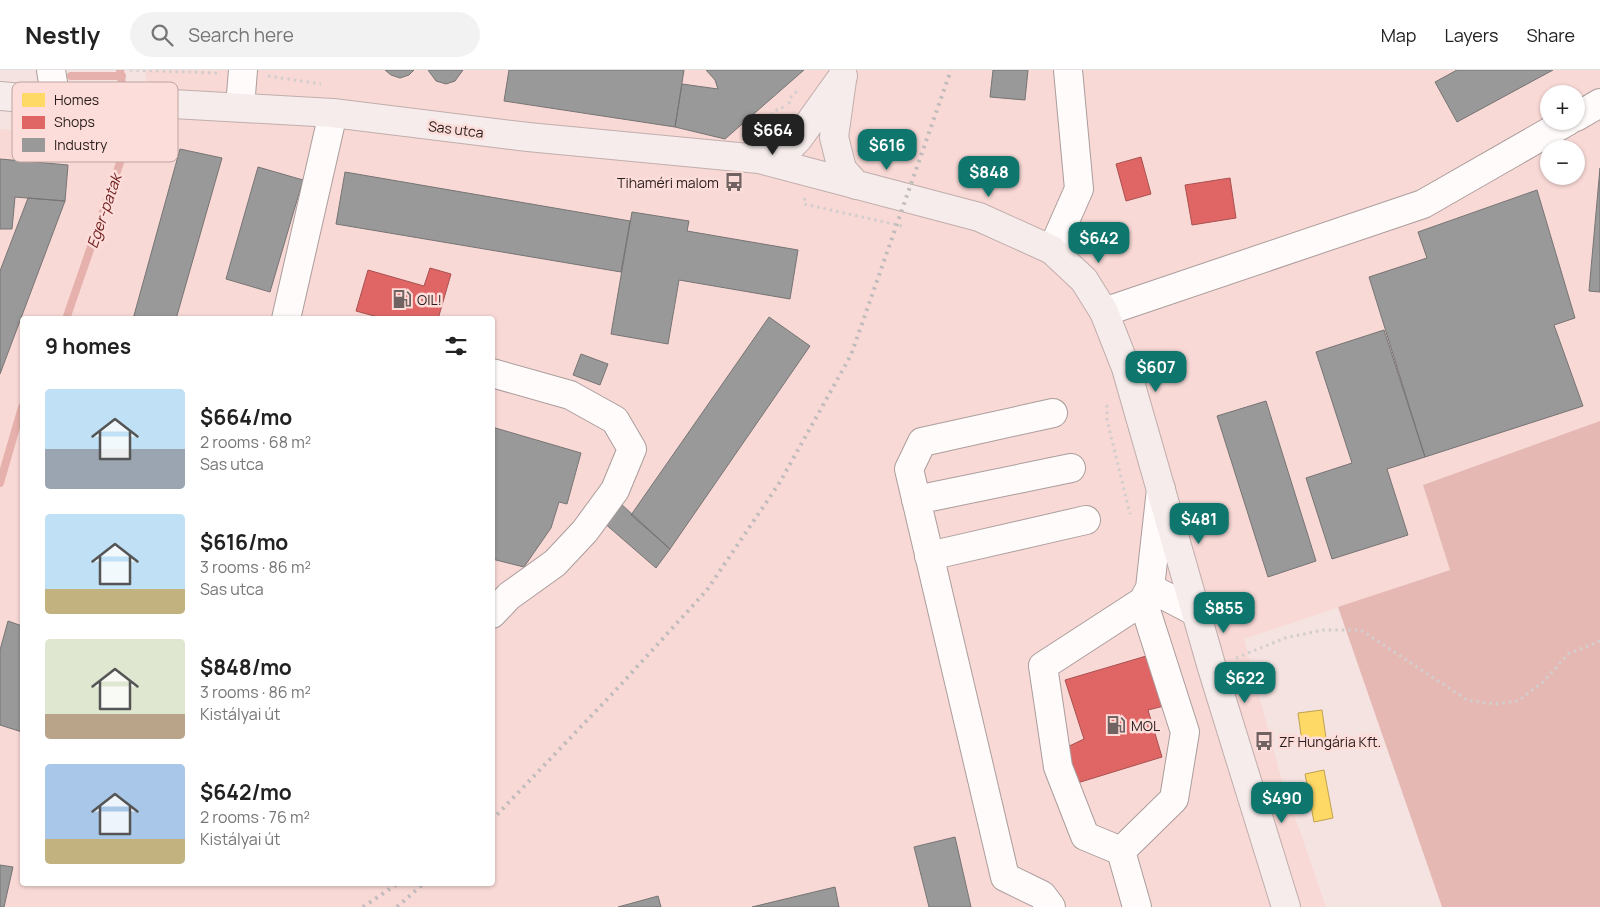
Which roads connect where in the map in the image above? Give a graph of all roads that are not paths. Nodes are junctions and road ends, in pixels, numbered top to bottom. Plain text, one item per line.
1 (243, 70) edge
2 (1068, 70) edge
3 (843, 73) edge
4 (1600, 103) edge
5 (178, 104) edge
6 (240, 107) junction
7 (1585, 112) edge
8 (333, 113) junction
9 (1552, 130) edge
10 (834, 137) junction
11 (798, 139) junction
12 (759, 159) junction
13 (809, 172) junction
14 (856, 185) junction
15 (1052, 250) junction
16 (1104, 312) junction
17 (292, 316) edge
18 (495, 374) edge
19 (1054, 413) dead end
20 (1071, 468) dead end
21 (1161, 489) junction
22 (916, 500) junction
23 (1086, 520) dead end
24 (930, 556) junction
25 (1146, 595) junction
26 (495, 611) edge
27 (1196, 612) junction
28 (1121, 851) junction
29 (1051, 907) edge
30 (1137, 907) edge
31 (1286, 907) edge

1 - 6 street
2 - 15 street
3 - 10 main road
3 - 11 main road
4 - 7 street
5 - 6 main road, Sas utca
6 - 8 main road, Sas utca
8 - 12 main road, Sas utca
8 - 17 street
9 - 16 street
10 - 13 main road
10 - 14 main road
11 - 12 main road
11 - 13 main road
12 - 13 main road, Sas utca
13 - 14 main road, Sas utca
14 - 15 main road, Sas utca
15 - 16 main road, Sas utca
16 - 21 main road, Sas utca
18 - 26 street
19 - 22 street
20 - 22 street
21 - 25 street
21 - 27 main road, Sas utca
22 - 24 street
23 - 24 street
24 - 29 street
25 - 27 street
25 - 28 street
25 - 28 street
27 - 31 main road, Sas utca
28 - 30 street

